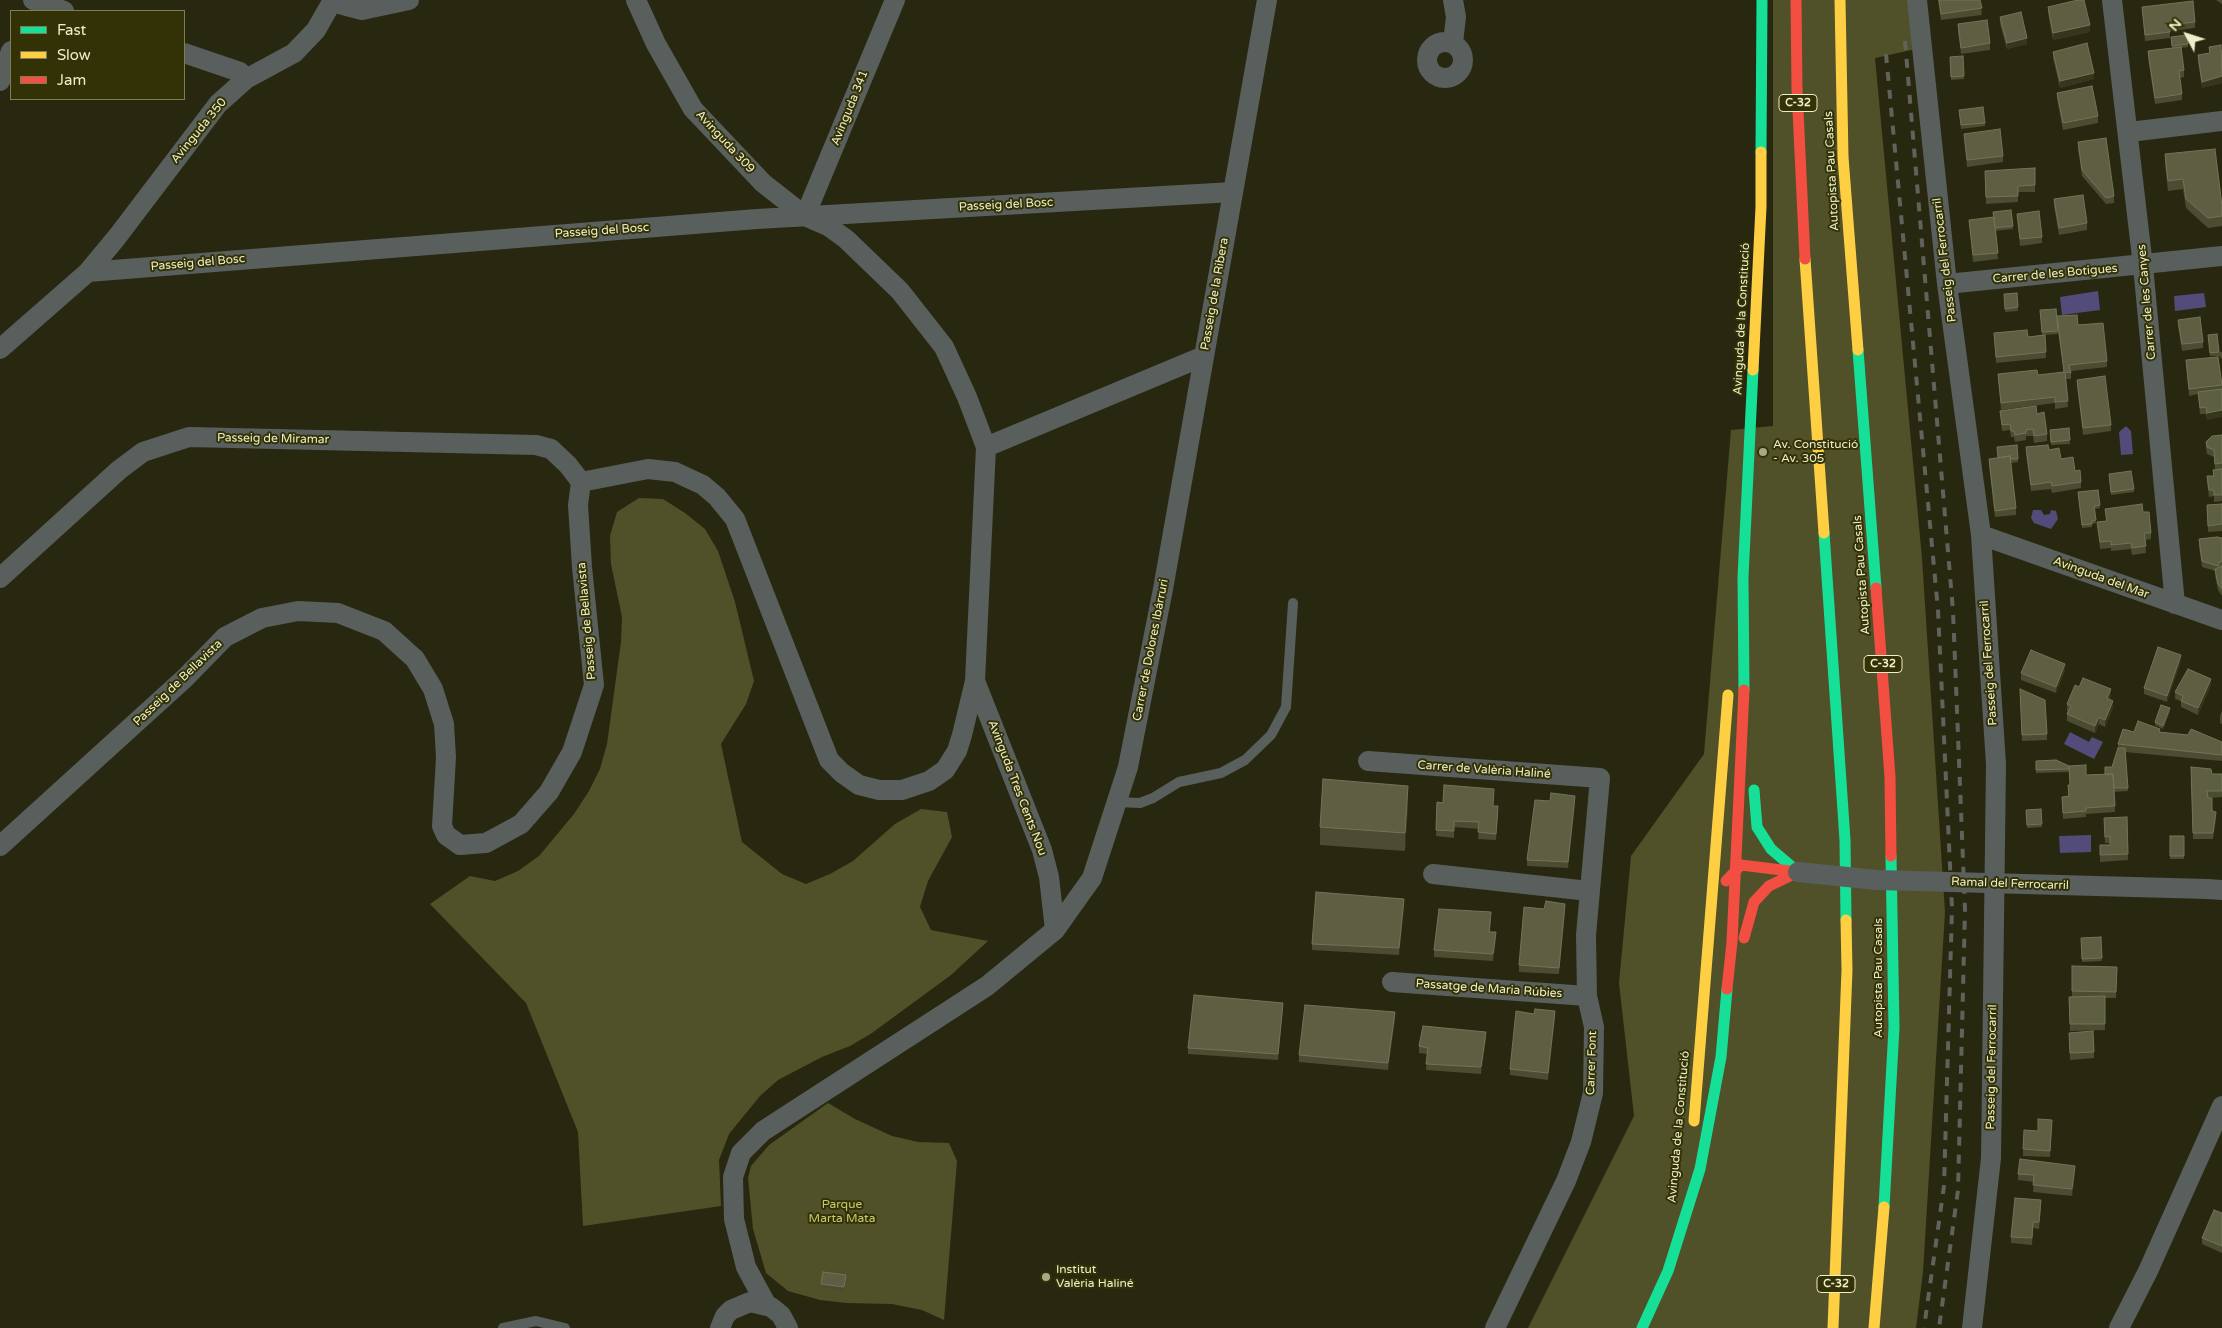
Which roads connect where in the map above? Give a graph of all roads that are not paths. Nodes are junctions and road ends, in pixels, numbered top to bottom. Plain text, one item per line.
1 (31, 0) edge
2 (409, 0) edge
3 (636, 0) edge
4 (895, 0) edge
5 (1267, 0) edge
6 (1454, 0) edge
7 (1762, 0) edge
8 (1796, 0) edge
9 (1840, 0) edge
10 (1917, 0) edge
11 (2112, 0) edge
12 (332, 1) edge
13 (61, 10) edge
14 (1453, 42) dead end
15 (10, 53) edge
16 (185, 53) edge
17 (246, 79) junction
18 (0, 81) edge
19 (2222, 121) edge
20 (2129, 132) junction
21 (1233, 192) junction
22 (805, 216) junction
23 (2222, 256) edge
24 (2144, 266) junction
25 (88, 272) junction
26 (1947, 284) junction
27 (0, 349) edge
28 (1204, 356) junction
29 (986, 446) junction
30 (581, 482) junction
31 (1980, 535) junction
32 (0, 578) edge
33 (1293, 603) dead end
34 (2175, 604) junction
35 (2222, 620) edge
36 (1742, 638) junction
37 (975, 681) junction
38 (1745, 703) junction
39 (1753, 757) dead end
40 (1368, 761) dead end
41 (1754, 774) dead end
42 (1600, 778) joint
43 (1118, 802) junction
44 (0, 846) edge
45 (1736, 872) junction
46 (1798, 872) junction
47 (1433, 874) dead end
48 (2214, 890) edge
49 (1589, 891) junction
50 (1055, 930) junction
51 (1392, 982) dead end
52 (1587, 996) junction
53 (1700, 1050) junction
54 (1721, 1057) junction
55 (2222, 1106) edge
56 (1693, 1128) dead end
57 (1691, 1148) dead end
58 (1686, 1217) junction
59 (1838, 1240) junction
60 (746, 1267) junction
61 (1822, 1302) dead end
62 (766, 1304) junction
63 (722, 1323) edge
64 (503, 1328) edge
65 (565, 1328) edge
66 (788, 1328) edge
67 (1494, 1328) edge
68 (1642, 1328) edge
69 (1833, 1328) edge
70 (1874, 1328) edge
71 (1972, 1328) edge
72 (2119, 1328) edge

1 - 13 street
2 - 12 street, Avinguda 350
3 - 22 street, Avinguda 309
4 - 22 street, Avinguda 341
5 - 21 street, Passeig de la Ribera
6 - 14 street
7 - 36 main road, Avinguda de la Constitució
8 - 59 main road, C-32
9 - 70 main road, Autopista Pau Casals / C-32
10 - 26 street, Passeig del Ferrocarril
11 - 20 street, Carrer de les Canyes
12 - 17 street, Avinguda 350
15 - 18 street
16 - 17 street
17 - 25 street, Avinguda 350
19 - 20 street
20 - 24 street, Carrer de les Canyes
21 - 22 street, Passeig del Bosc
21 - 28 street, Passeig de la Ribera
22 - 25 street, Passeig del Bosc
22 - 29 street, Avinguda Tres Cents Nou
23 - 24 street, Carrer de les Botigues
24 - 26 street, Carrer de les Botigues
24 - 34 street, Carrer de les Canyes
25 - 27 street
26 - 31 street, Passeig del Ferrocarril
28 - 29 street, Passeig de la Ribera
28 - 43 street, Carrer de Dolores Ibárruri
29 - 37 street, Avinguda Tres Cents Nou
30 - 32 street, Passeig de Miramar
30 - 37 street
30 - 44 street, Passeig de Bellavista
31 - 34 street, Avinguda del Mar
31 - 71 street, Passeig del Ferrocarril
33 - 43 lane
34 - 35 street, Avinguda del Mar
36 - 38 main road, Avinguda de la Constitució
36 - 53 main road, Avinguda de la Constitució
37 - 50 street, Avinguda Tres Cents Nou
38 - 39 main road
38 - 45 main road, Avinguda de la Constitució
40 - 42 street, Carrer de Valèria Haliné
41 - 46 main road
42 - 49 street, Carrer Font
43 - 50 street, Carrer de Dolores Ibárruri
45 - 46 main road
45 - 53 main road
45 - 54 main road, Avinguda de la Constitució
46 - 48 street, Ramal del Ferrocarril, bridge
46 - 54 main road
47 - 49 street
49 - 52 street, Carrer Font
50 - 60 street
51 - 52 street, Passatge de Maria Rúbies
52 - 67 street, Carrer Font
53 - 56 main road, Avinguda de la Constitució
54 - 58 main road, Avinguda de la Constitució
55 - 72 street
57 - 58 main road, Avinguda de la Constitució
58 - 68 main road
59 - 61 main road
59 - 69 main road, C-32
60 - 62 street
60 - 63 street
62 - 63 street
62 - 66 street
64 - 65 lane

